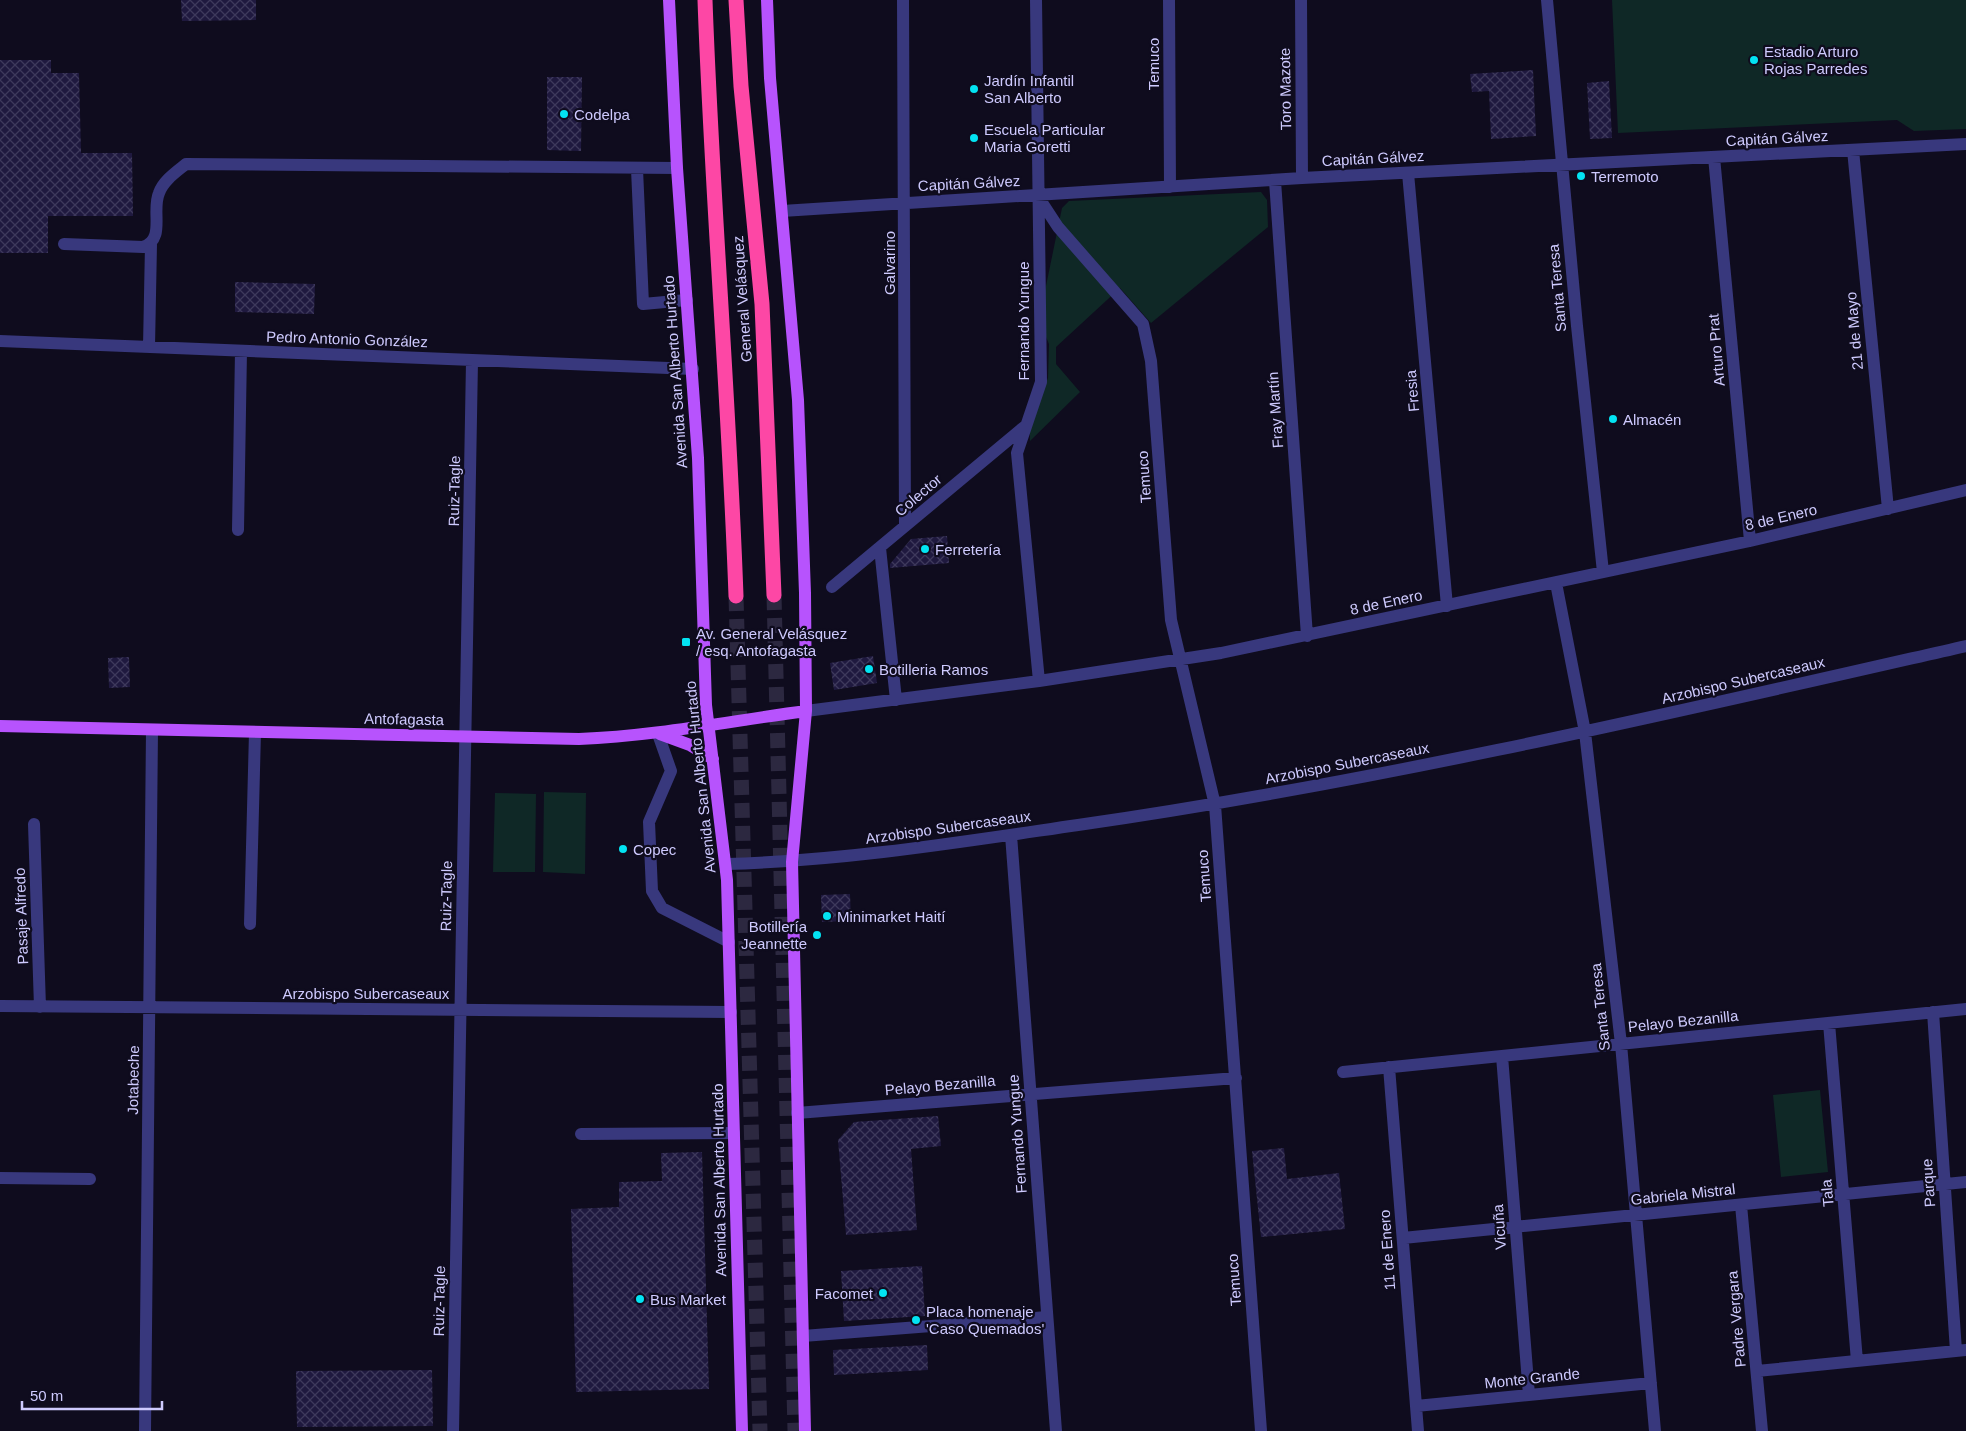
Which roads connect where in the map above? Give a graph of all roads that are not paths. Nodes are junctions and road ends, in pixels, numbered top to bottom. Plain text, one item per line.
1 (669, 0) edge
2 (705, 0) edge
3 (736, 0) edge
4 (767, 0) edge
5 (903, 0) edge
6 (1036, 0) edge
7 (1169, 0) edge
8 (1301, 0) edge
9 (1546, 0) edge
10 (1966, 144) edge
11 (1853, 150) junction
12 (1714, 157) junction
13 (1562, 165) junction
14 (676, 168) junction
15 (637, 169) junction
16 (1408, 173) junction
17 (1302, 178) junction
18 (1275, 181) junction
19 (1170, 187) junction
20 (1037, 195) junction
21 (905, 203) junction
22 (782, 212) junction
23 (64, 244) dead end
24 (151, 244) junction
25 (687, 300) junction
26 (0, 341) edge
27 (150, 347) junction
28 (241, 351) junction
29 (472, 361) junction
30 (693, 369) junction
31 (1024, 427) junction
32 (1966, 490) edge
33 (1888, 509) junction
34 (905, 526) junction
35 (238, 530) dead end
36 (1750, 541) junction
37 (880, 548) junction
38 (1603, 572) junction
39 (1556, 583) junction
40 (832, 587) dead end
41 (774, 595) tunnel mouth
42 (736, 596) tunnel mouth
43 (1447, 606) junction
44 (1307, 636) junction
45 (1966, 646) edge
46 (1181, 660) junction
47 (1039, 681) junction
48 (896, 700) junction
49 (806, 712) junction
50 (708, 724) junction
51 (0, 726) edge
52 (152, 730) junction
53 (255, 732) junction
54 (1585, 732) junction
55 (658, 734) junction
56 (465, 737) junction
57 (713, 759) junction
58 (1215, 806) junction
59 (34, 824) dead end
60 (1011, 835) junction
61 (792, 862) junction
62 (726, 864) junction
63 (250, 924) dead end
64 (729, 942) junction
65 (0, 1006) edge
66 (40, 1007) junction
67 (150, 1008) junction
68 (1966, 1009) edge
69 (460, 1010) junction
70 (731, 1012) junction
71 (1933, 1012) junction
72 (1829, 1023) junction
73 (1621, 1044) junction
74 (1502, 1056) junction
75 (1390, 1067) junction
76 (1343, 1072) dead end
77 (1236, 1078) junction
78 (1030, 1094) junction
79 (797, 1113) junction
80 (734, 1133) junction
81 (581, 1134) dead end
82 (0, 1178) edge
83 (90, 1179) dead end
84 (1966, 1182) edge
85 (1945, 1184) junction
86 (1844, 1194) junction
87 (1741, 1205) junction
88 (1636, 1215) junction
89 (1515, 1227) junction
90 (1403, 1238) junction
91 (1048, 1318) junction
92 (802, 1336) junction
93 (1961, 1350) edge
94 (1857, 1361) junction
95 (1757, 1371) junction
96 (1651, 1382) junction
97 (1528, 1395) junction
98 (1416, 1406) junction
99 (145, 1431) edge
100 (453, 1431) edge
101 (742, 1431) edge
102 (805, 1431) edge
103 (1056, 1431) edge
104 (1261, 1431) edge
105 (1418, 1431) edge
106 (1655, 1431) edge
107 (1762, 1431) edge

1 - 14 main road, Avenida San Alberto Hurtado
2 - 42 highway, General Velásquez
3 - 41 highway, General Velásquez
4 - 22 main road
5 - 21 street, Galvarino
6 - 20 street, Fernando Yungue
7 - 19 street, Temuco
8 - 17 street, Toro Mazote
9 - 13 street, Santa Teresa
10 - 11 street, Capitán Gálvez
11 - 12 street, Capitán Gálvez
11 - 33 street, 21 de Mayo
12 - 13 street, Capitán Gálvez
12 - 36 street, Arturo Prat
13 - 16 street, Capitán Gálvez
13 - 38 street, Santa Teresa
14 - 15 street
14 - 25 main road, Avenida San Alberto Hurtado
15 - 24 street
15 - 25 street
16 - 17 street, Capitán Gálvez
16 - 43 street, Fresia
17 - 18 street, Capitán Gálvez
18 - 19 street, Capitán Gálvez
18 - 44 street, Fray Martín
19 - 20 street, Capitán Gálvez
20 - 21 street, Capitán Gálvez
20 - 31 street, Fernando Yungue
20 - 46 street, Temuco
21 - 22 street, Capitán Gálvez
21 - 34 street, Galvarino
22 - 49 main road
23 - 24 street
24 - 27 street
25 - 30 main road, Avenida San Alberto Hurtado
26 - 27 street, Pedro Antonio González
27 - 28 street, Pedro Antonio González
28 - 29 street, Pedro Antonio González
28 - 35 street
29 - 30 street, Pedro Antonio González
29 - 56 street, Ruiz-Tagle
30 - 50 main road, Avenida San Alberto Hurtado
31 - 34 street, Colector
31 - 47 street, Fernando Yungue
32 - 33 street, 8 de Enero
33 - 36 street, 8 de Enero
34 - 37 street, Colector
36 - 38 street, 8 de Enero
37 - 40 street, Colector
37 - 48 street
38 - 39 street, 8 de Enero
39 - 43 street, 8 de Enero
39 - 54 street, Santa Teresa
43 - 44 street, 8 de Enero
44 - 46 street, 8 de Enero
45 - 54 street, Arzobispo Subercaseaux
46 - 47 street, 8 de Enero
46 - 58 street, Temuco
47 - 48 street, 8 de Enero
48 - 49 street, 8 de Enero
49 - 50 main road, Antofagasta
49 - 61 main road
50 - 55 main road, Antofagasta
50 - 57 main road, Avenida San Alberto Hurtado
51 - 52 main road, Antofagasta
52 - 53 main road, Antofagasta
52 - 67 street, Jotabeche
53 - 56 main road, Antofagasta
53 - 63 street
54 - 58 street, Arzobispo Subercaseaux
54 - 73 street, Santa Teresa
55 - 56 main road, Antofagasta
55 - 57 main road
55 - 64 street
56 - 69 street, Ruiz-Tagle
57 - 62 main road, Avenida San Alberto Hurtado
58 - 60 street, Arzobispo Subercaseaux
58 - 77 street, Temuco
59 - 66 street, Pasaje Alfredo
60 - 61 street, Arzobispo Subercaseaux
60 - 78 street, Fernando Yungue
61 - 62 street, Arzobispo Subercaseaux
61 - 79 main road
62 - 64 main road, Avenida San Alberto Hurtado
64 - 70 main road, Avenida San Alberto Hurtado
65 - 66 street, Arzobispo Subercaseaux
66 - 67 street, Arzobispo Subercaseaux
67 - 69 street, Arzobispo Subercaseaux
67 - 99 street, Jotabeche
68 - 71 street, Pelayo Bezanilla
69 - 70 street, Arzobispo Subercaseaux
69 - 100 street, Ruiz-Tagle
70 - 80 main road, Avenida San Alberto Hurtado
71 - 72 street, Pelayo Bezanilla
71 - 85 street, Parque
72 - 73 street, Pelayo Bezanilla
72 - 86 street, Tala
73 - 74 street, Pelayo Bezanilla
73 - 88 street, Santa Teresa
74 - 75 street, Pelayo Bezanilla
74 - 89 street, Vicuña
75 - 76 street, Pelayo Bezanilla
75 - 90 street, 11 de Enero
77 - 78 street, Pelayo Bezanilla
77 - 104 street, Temuco
78 - 79 street, Pelayo Bezanilla
78 - 91 street, Fernando Yungue
79 - 92 main road
80 - 81 street
80 - 101 main road, Avenida San Alberto Hurtado
82 - 83 street
84 - 85 street, Gabriela Mistral
85 - 86 street, Gabriela Mistral
85 - 93 street, Parque
86 - 87 street, Gabriela Mistral
86 - 94 street, Tala
87 - 88 street, Gabriela Mistral
87 - 95 street, Padre Vergara
88 - 89 street, Gabriela Mistral
88 - 96 street, Santa Teresa
89 - 90 street, Gabriela Mistral
89 - 97 street, Vicuña
90 - 98 street, 11 de Enero
91 - 92 street
91 - 103 street, Fernando Yungue
92 - 102 main road
93 - 94 street
94 - 95 street
95 - 107 street, Padre Vergara
96 - 97 street, Monte Grande
96 - 106 street, Santa Teresa
97 - 98 street, Monte Grande
98 - 105 street, 11 de Enero

